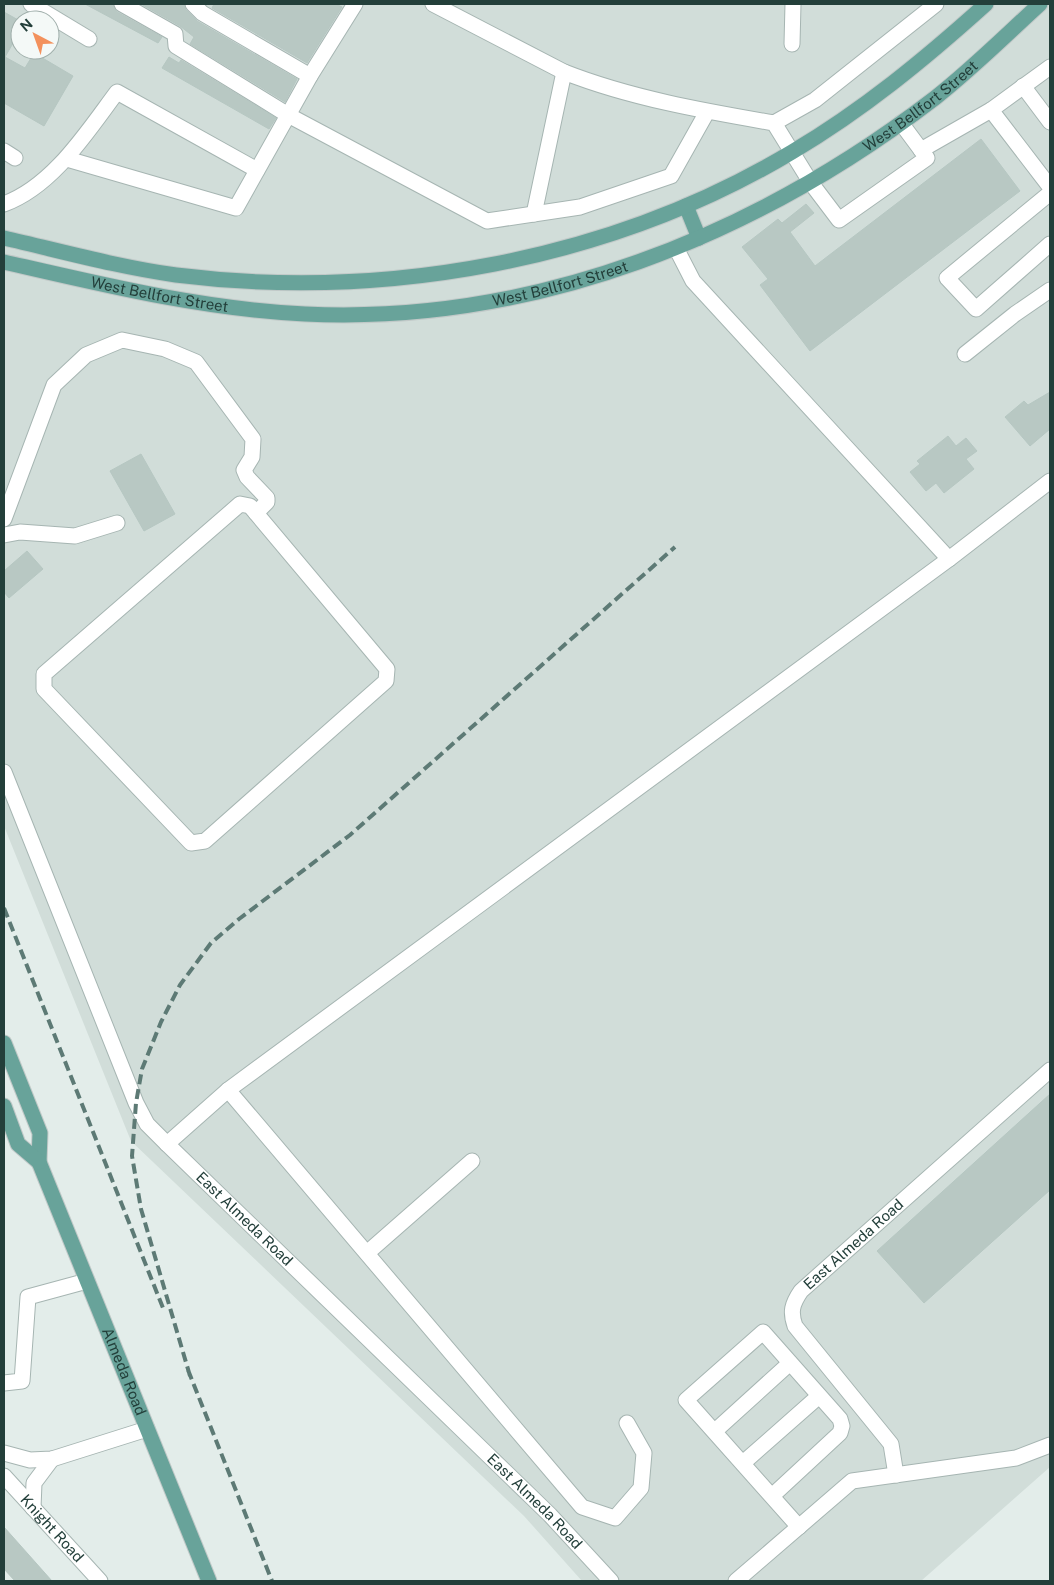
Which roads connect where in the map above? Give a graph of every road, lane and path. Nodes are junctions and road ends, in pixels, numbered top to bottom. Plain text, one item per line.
1 (31, 4) edge
2 (122, 4) edge
3 (193, 4) edge
4 (355, 4) edge
5 (433, 4) edge
6 (793, 4) edge
7 (936, 4) edge
8 (986, 4) edge
9 (1040, 4) edge
10 (89, 39) dead end
11 (792, 44) dead end
12 (1050, 66) edge
13 (564, 72) junction
14 (310, 76) junction
15 (1023, 86) junction
16 (991, 110) junction
17 (707, 112) junction
18 (288, 115) junction
19 (1050, 122) edge
20 (774, 123) junction
21 (901, 123) junction
22 (921, 150) junction
23 (791, 152) junction
24 (67, 159) junction
25 (257, 170) junction
26 (811, 183) junction
27 (1050, 187) edge
28 (1050, 193) edge
29 (4, 204) edge
30 (686, 206) junction
31 (534, 214) junction
32 (4, 238) edge
33 (699, 238) junction
34 (1050, 244) edge
35 (676, 248) junction
36 (4, 262) edge
37 (1050, 290) edge
38 (965, 354) dead end
39 (1050, 481) edge
40 (256, 513) junction
41 (4, 519) edge
42 (117, 523) dead end
43 (4, 535) edge
44 (949, 559) junction
45 (4, 772) edge
46 (4, 1043) edge
47 (1050, 1070) edge
48 (228, 1090) junction
49 (4, 1106) edge
50 (167, 1144) junction
51 (472, 1161) dead end
52 (40, 1162) junction
53 (367, 1253) junction
54 (87, 1281) junction
55 (790, 1363) junction
56 (4, 1383) edge
57 (819, 1396) junction
58 (627, 1422) dead end
59 (147, 1429) junction
60 (715, 1431) junction
61 (1050, 1444) edge
62 (4, 1453) edge
63 (52, 1459) junction
64 (743, 1463) junction
65 (896, 1475) junction
66 (4, 1476) edge
67 (772, 1496) junction
68 (33, 1508) junction
69 (799, 1527) junction
70 (100, 1581) edge
71 (209, 1581) edge
72 (611, 1581) edge
73 (736, 1581) edge

1 - 10 street
2 - 18 street
3 - 14 street
4 - 14 street
5 - 13 street
6 - 11 street
7 - 20 street
8 - 23 main road, West Bellfort Street
9 - 21 main road, West Bellfort Street
12 - 15 street
13 - 17 street
13 - 31 street
14 - 18 street
15 - 16 street
15 - 19 street
16 - 22 street
16 - 27 street
17 - 20 street
17 - 31 street
18 - 25 street
18 - 31 street
20 - 23 street
21 - 22 street
21 - 26 main road, West Bellfort Street
22 - 26 street
23 - 26 street
23 - 30 main road, West Bellfort Street
24 - 25 street
24 - 25 street
24 - 29 street
26 - 33 main road, West Bellfort Street
28 - 34 street
30 - 32 main road, West Bellfort Street
30 - 33 main road
33 - 35 main road, West Bellfort Street
35 - 36 main road, West Bellfort Street
35 - 44 street
37 - 38 street
39 - 44 street
40 - 40 street
40 - 41 street
42 - 43 street
44 - 48 street
45 - 50 street, East Almeda Road
46 - 52 main road, Almeda Road
47 - 65 street, East Almeda Road
48 - 50 street
48 - 53 street
49 - 52 main road, Almeda Road
50 - 72 street, East Almeda Road
51 - 53 street
52 - 54 main road, Almeda Road
53 - 58 street
54 - 56 street
54 - 59 main road, Almeda Road
55 - 57 street
55 - 60 street
55 - 60 street
57 - 64 street
57 - 67 street
59 - 63 street
59 - 71 main road, Almeda Road
60 - 64 street
61 - 65 street
62 - 63 street
63 - 68 street
64 - 67 street
65 - 69 street
66 - 68 street, Knight Road
67 - 69 street
68 - 70 street, Knight Road
69 - 73 street

